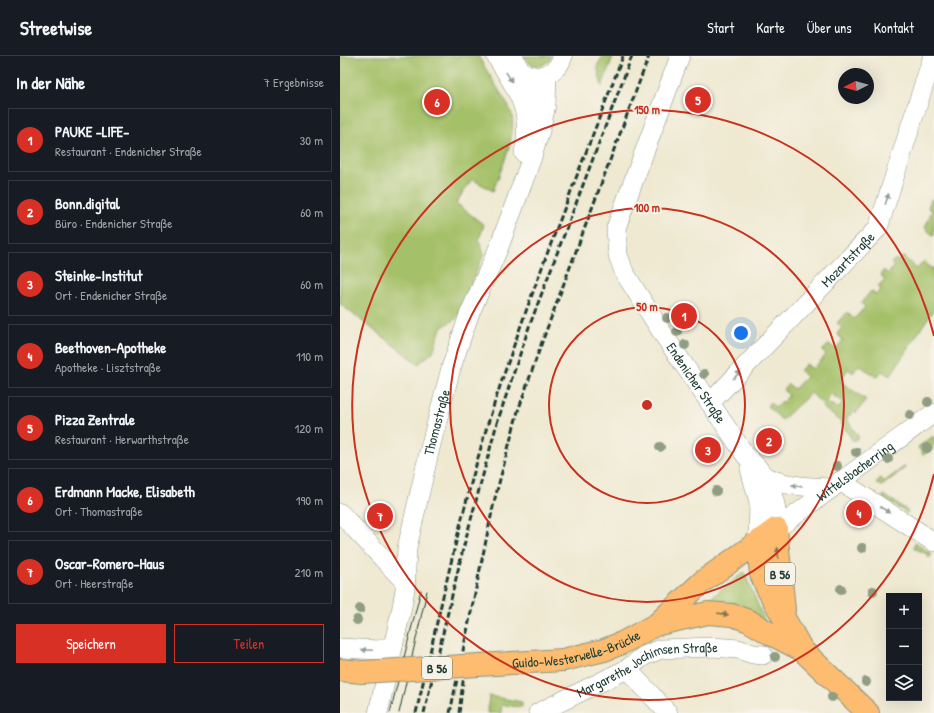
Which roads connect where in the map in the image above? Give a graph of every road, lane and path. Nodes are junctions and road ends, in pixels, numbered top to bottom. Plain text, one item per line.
1 (496, 56) edge
2 (514, 56) edge
3 (563, 56) edge
4 (680, 56) edge
5 (933, 56) edge
6 (538, 75) junction
7 (518, 196) junction
8 (710, 404) junction
9 (934, 414) edge
10 (746, 456) junction
11 (763, 475) junction
12 (836, 485) junction
13 (340, 513) edge
14 (776, 529) junction
15 (934, 542) edge
16 (758, 543) junction
17 (406, 584) junction
18 (785, 620) junction
19 (657, 624) junction
20 (393, 646) junction
21 (340, 648) edge
22 (802, 650) junction
23 (763, 655) dead end
24 (627, 669) junction
25 (340, 670) edge
26 (378, 713) edge
27 (538, 713) edge
28 (668, 713) edge
29 (868, 713) edge

1 -> 7 street
2 - 6 street
3 - 6 street
4 - 8 street, Endenicher Straße
8 -> 5 street, Mozartstraße
6 - 7 street, Thomastraße
7 - 17 street, Thomastraße
8 - 10 street, Endenicher Straße
9 - 12 street, Wittelsbacherring
10 - 11 street, Endenicher Straße
10 - 16 street, Endenicher Straße
12 -> 11 street
11 - 14 street, Endenicher Straße
12 - 14 street, Wittelsbacherring
12 -> 15 street
13 - 17 street
14 - 16 main road, Guido-Westerwelle-Brücke / B 56
18 -> 14 main road, Endenicher Straße / B 56
16 - 18 main road, Endenicher Straße / B 56
16 - 19 main road, Guido-Westerwelle-Brücke / B 56
17 - 20 street, Thomastraße
18 - 22 main road, Endenicher Straße / B 56
19 -> 22 main road, B 56
19 - 25 main road, Guido-Westerwelle-Brücke / B 56, bridge
20 -> 21 street
20 - 26 street, Thomastraße
22 - 29 main road, Endenicher Straße / B 56
23 - 24 street, Margarethe Jochimsen Straße
24 - 27 street, Margarethe Jochimsen Straße
24 - 28 street

